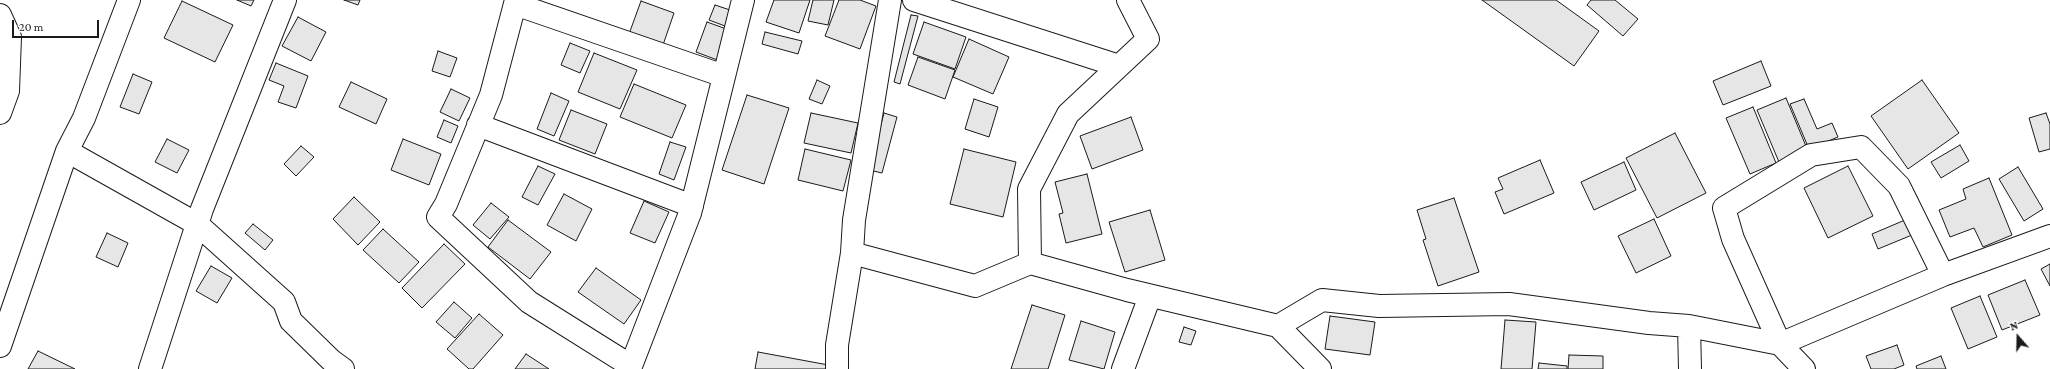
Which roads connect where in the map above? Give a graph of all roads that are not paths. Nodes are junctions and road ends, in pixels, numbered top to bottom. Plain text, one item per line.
1 (129, 0) edge
2 (285, 0) edge
3 (743, 0) edge
4 (890, 0) edge
5 (914, 0) edge
6 (1128, 0) edge
7 (516, 2) edge
8 (0, 16) edge
9 (1119, 66) junction
10 (724, 76) junction
11 (0, 113) edge
12 (478, 125) junction
13 (67, 151) junction
14 (692, 206) junction
15 (197, 224) junction
16 (2050, 236) edge
17 (852, 253) junction
18 (1030, 263) junction
19 (1943, 275) junction
20 (1150, 296) junction
21 (1278, 326) junction
22 (1689, 326) junction
23 (1780, 344) junction
24 (0, 346) edge
25 (150, 369) edge
26 (343, 369) edge
27 (837, 369) edge
28 (1123, 369) edge
29 (1320, 369) edge
30 (1690, 369) edge
31 (1804, 369) edge

1 - 13 street
2 - 15 street
3 - 10 street
4 - 17 street
5 - 9 street
6 - 9 street
7 - 10 street
7 - 12 street
8 - 11 street
9 - 18 street
10 - 14 street
12 - 14 street
12 - 14 street
13 - 15 street
13 - 24 street
15 - 25 street
15 - 26 street
16 - 19 street
17 - 18 street
17 - 27 street
18 - 20 street
19 - 23 street
19 - 23 street
20 - 21 street
20 - 28 street
21 - 22 street
21 - 29 street
22 - 23 street
22 - 30 street
23 - 31 street

